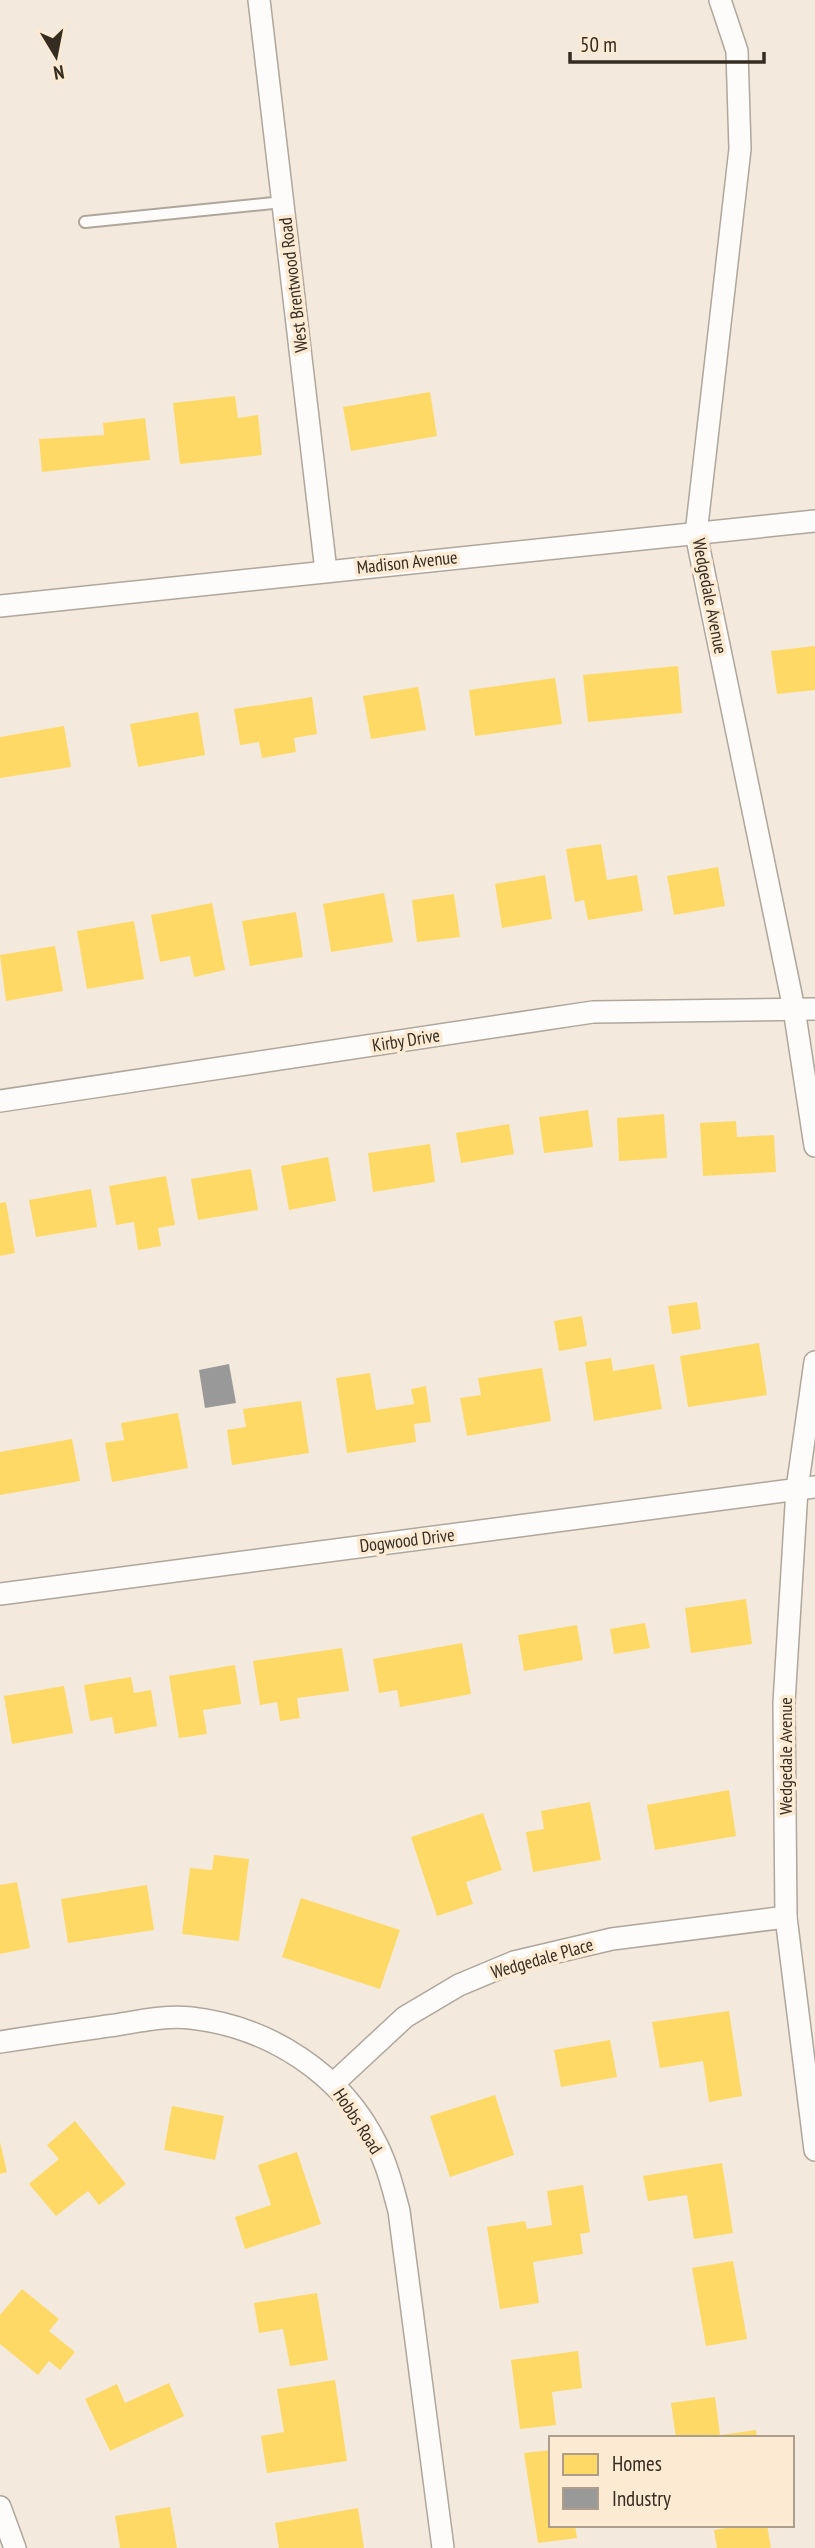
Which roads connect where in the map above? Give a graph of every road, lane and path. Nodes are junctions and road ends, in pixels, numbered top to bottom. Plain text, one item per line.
1 (259, 0) edge
2 (720, 0) edge
3 (283, 202) junction
4 (85, 222) dead end
5 (815, 521) edge
6 (696, 534) junction
7 (326, 570) junction
8 (0, 606) edge
9 (804, 1009) edge
10 (0, 1101) edge
11 (815, 1146) edge
12 (815, 1363) edge
13 (806, 1488) edge
14 (0, 1594) edge
15 (786, 1917) junction
16 (0, 2042) edge
17 (334, 2083) junction
18 (815, 2150) edge
19 (0, 2507) edge
20 (15, 2548) edge
21 (443, 2548) edge

1 - 3 street, West Brentwood Road
2 - 6 street, Wedgedale Avenue
3 - 4 lane
3 - 7 street, West Brentwood Road
5 - 6 street, Madison Avenue
6 - 7 street, Madison Avenue
6 - 9 street, Wedgedale Avenue
7 - 8 street, Madison Avenue
9 - 10 street, Kirby Drive
9 - 11 street, Wedgedale Avenue
12 - 13 street, Wedgedale Avenue
13 - 14 street, Dogwood Drive
13 - 15 street, Wedgedale Avenue
15 - 17 street, Wedgedale Place
15 - 18 street, Wedgedale Avenue
16 - 17 street, Hobbs Road
17 - 21 street, Hobbs Road
19 - 20 street

